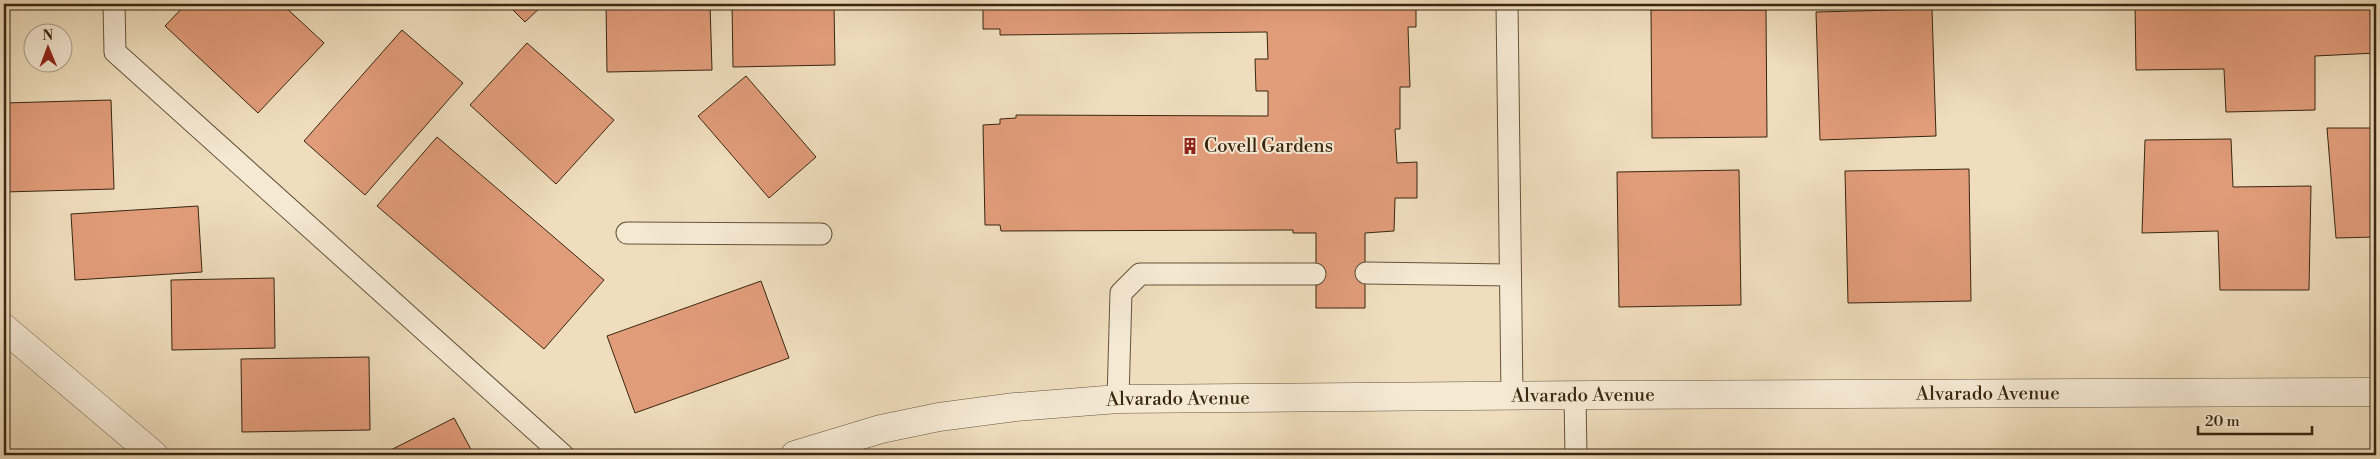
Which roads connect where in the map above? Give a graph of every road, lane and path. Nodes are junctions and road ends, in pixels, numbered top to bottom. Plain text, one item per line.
1 (114, 4) edge
2 (1508, 4) edge
3 (627, 233) dead end
4 (821, 234) dead end
5 (1366, 273) dead end
6 (1315, 274) dead end
7 (1510, 275) junction
8 (4, 328) edge
9 (2376, 392) edge
10 (1512, 395) junction
11 (1575, 396) junction
12 (1118, 399) junction
13 (154, 455) edge
14 (562, 455) edge
15 (795, 455) edge
16 (1576, 455) edge

1 - 14 lane
2 - 7 lane
3 - 4 lane
5 - 7 lane
6 - 12 lane
7 - 10 lane
8 - 13 street
9 - 11 street, Alvarado Avenue
10 - 11 street, Alvarado Avenue
10 - 12 street, Alvarado Avenue
11 - 16 lane
12 - 15 street, Alvarado Avenue

